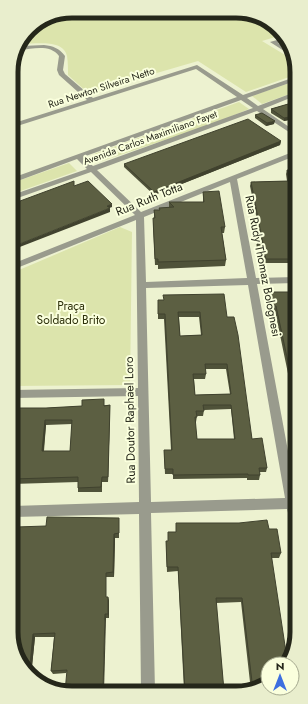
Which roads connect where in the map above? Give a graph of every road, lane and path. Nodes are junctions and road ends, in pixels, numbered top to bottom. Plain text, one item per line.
1 (280, 40) edge
2 (24, 48) edge
3 (285, 49) edge
4 (290, 81) edge
5 (290, 96) edge
6 (243, 97) junction
7 (92, 101) junction
8 (258, 108) junction
9 (18, 124) edge
10 (290, 130) edge
11 (290, 155) edge
12 (79, 157) junction
13 (91, 169) junction
14 (18, 178) edge
15 (233, 178) junction
16 (18, 196) edge
17 (140, 215) junction
18 (18, 265) edge
19 (290, 280) edge
20 (253, 281) junction
21 (142, 284) junction
22 (143, 392) junction
23 (18, 394) edge
24 (290, 477) edge
25 (290, 504) edge
26 (144, 509) junction
27 (18, 512) edge
28 (148, 686) edge

1 - 3 street
2 - 7 street
4 - 6 street, Avenida Carlos Maximiliano Fayet
5 - 8 street, Avenida Carlos Maximiliano Fayet
6 - 7 street, Rua Newton Silveira Netto
6 - 8 street
6 - 12 street, Avenida Carlos Maximiliano Fayet
7 - 9 street, Rua Newton Silveira Netto
8 - 10 street
8 - 13 street, Avenida Carlos Maximiliano Fayet
11 - 15 street, Rua Ruth Totta
12 - 13 street
12 - 14 street, Avenida Carlos Maximiliano Fayet
13 - 16 street, Avenida Carlos Maximiliano Fayet
13 - 17 street
15 - 17 street, Rua Ruth Totta
15 - 20 street, Rua Rudy Thomaz Bolognesi
17 - 18 street, Rua Ruth Totta
17 - 21 street, Rua Doutor Raphael Loro
19 - 20 street
20 - 21 street
20 - 24 street, Rua Rudy Thomaz Bolognesi
21 - 22 street, Rua Doutor Raphael Loro
22 - 23 street
22 - 26 street, Rua Doutor Raphael Loro
25 - 26 street
26 - 27 street
26 - 28 street, Rua Doutor Raphael Loro

